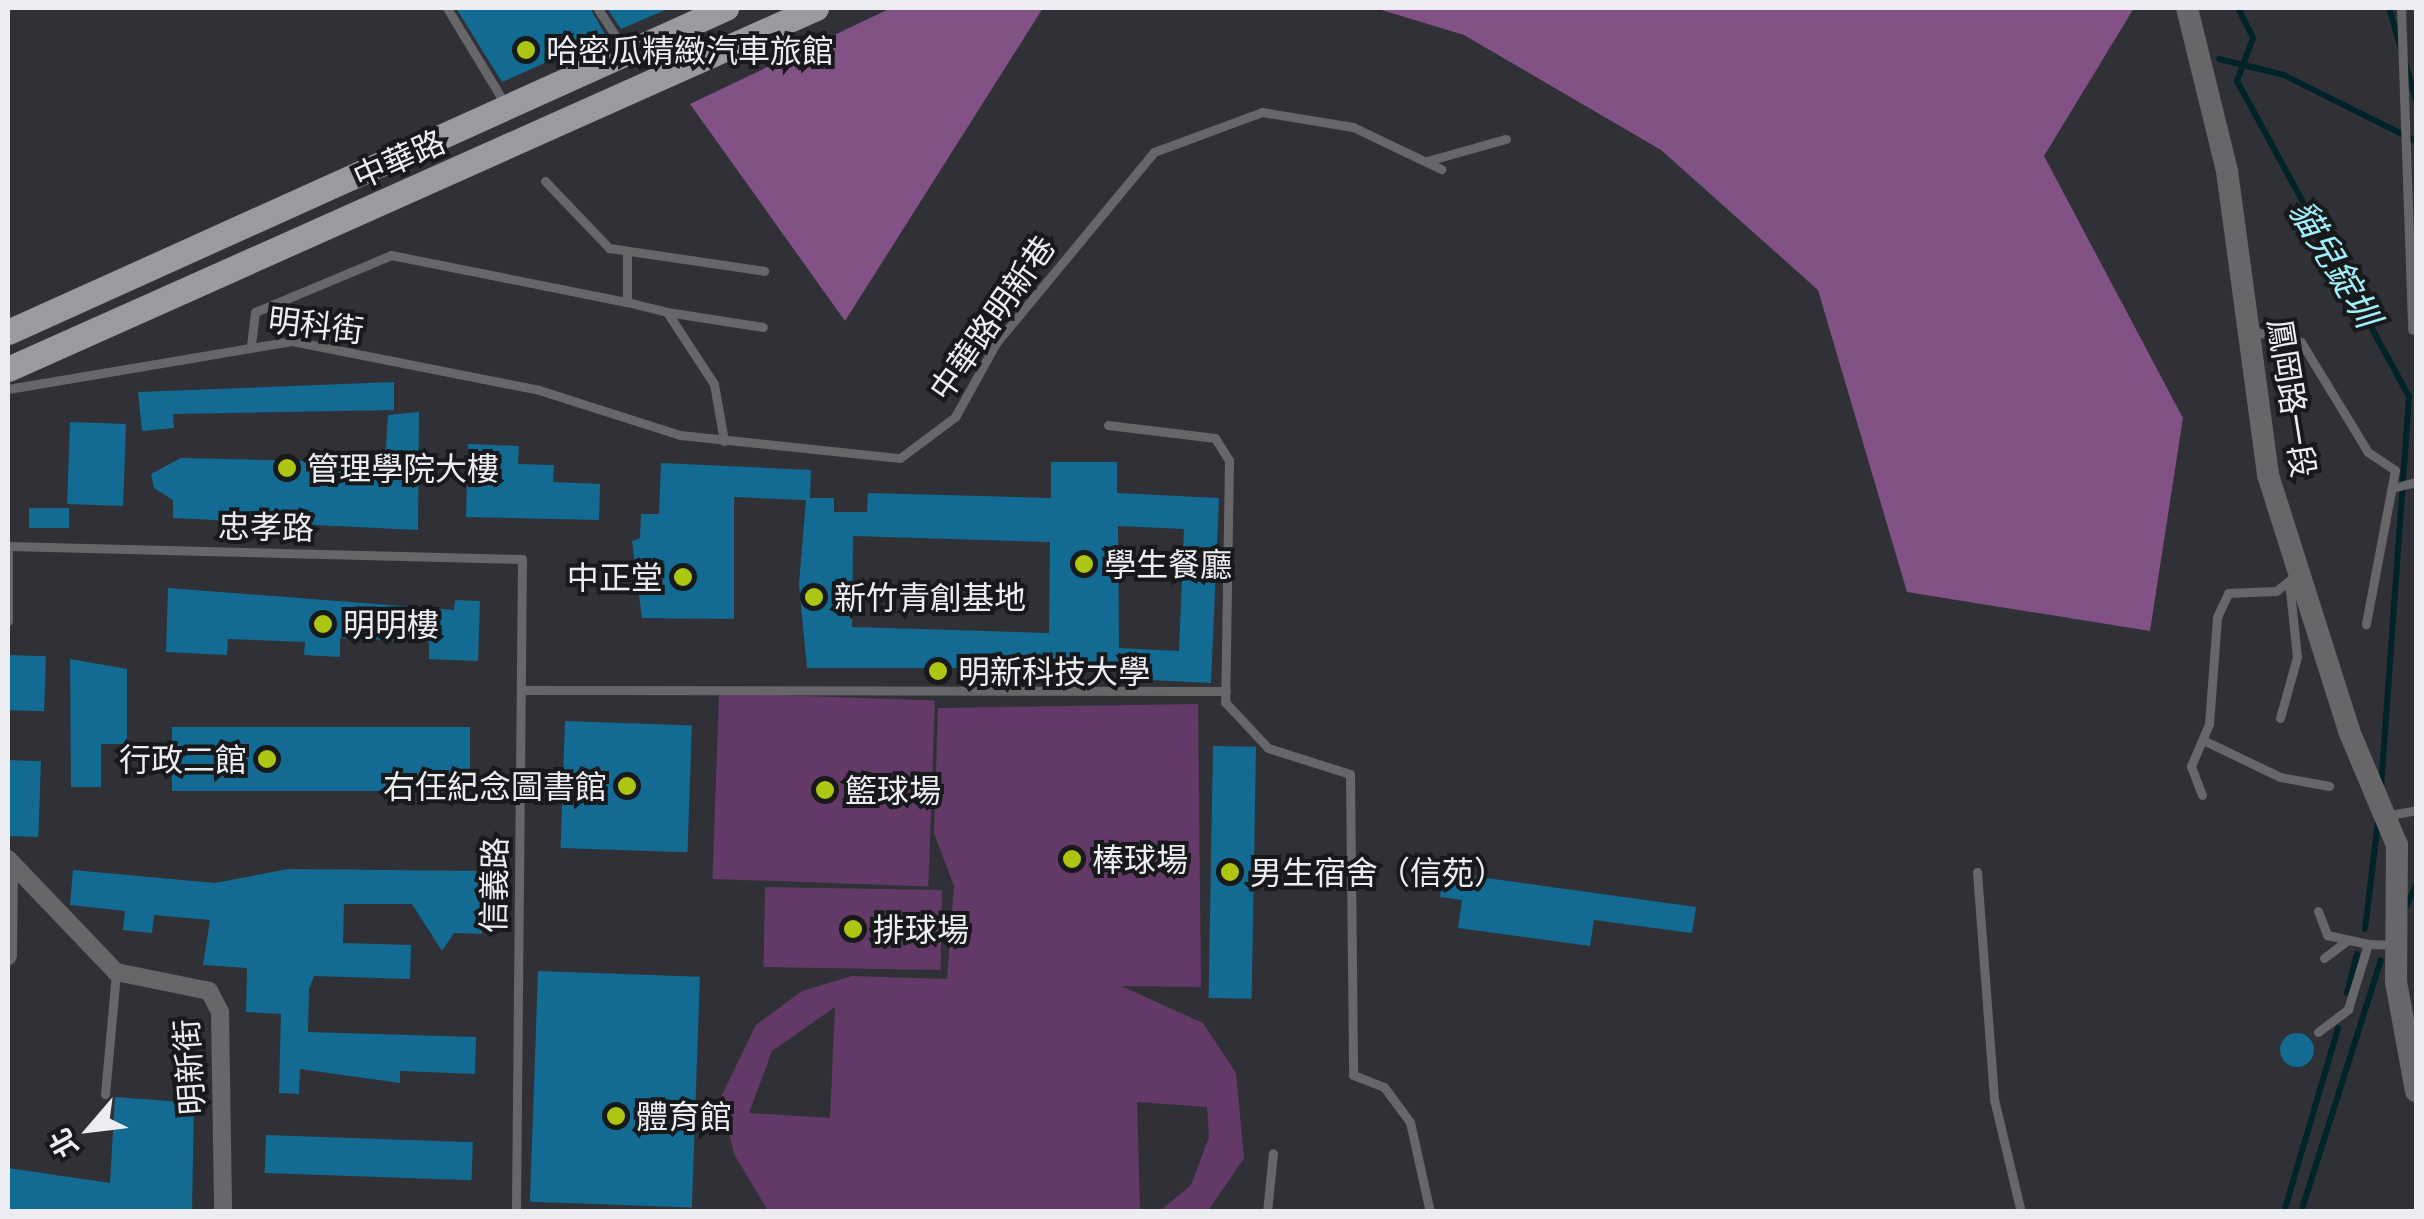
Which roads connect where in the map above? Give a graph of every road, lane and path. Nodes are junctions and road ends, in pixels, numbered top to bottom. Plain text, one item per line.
1 (447, 8) edge
2 (726, 8) edge
3 (816, 8) edge
4 (2187, 8) edge
5 (2401, 8) edge
6 (598, 9) edge
7 (676, 20) edge
8 (628, 55) junction
9 (508, 109) junction
10 (1506, 139) dead end
11 (1427, 161) junction
12 (1441, 169) dead end
13 (544, 181) dead end
14 (627, 253) junction
15 (764, 270) dead end
16 (628, 302) junction
17 (667, 312) junction
18 (763, 327) dead end
19 (2248, 330) junction
20 (2412, 330) dead end
21 (8, 332) edge
22 (252, 344) junction
23 (8, 368) edge
24 (8, 389) edge
25 (1108, 425) dead end
26 (724, 441) junction
27 (2416, 482) edge
28 (2396, 487) junction
29 (8, 546) edge
30 (522, 558) joint
31 (2294, 577) junction
32 (8, 622) edge
33 (2366, 624) dead end
34 (521, 690) junction
35 (1226, 691) junction
36 (2280, 718) dead end
37 (2205, 741) junction
38 (2328, 786) dead end
39 (2202, 795) dead end
40 (2416, 810) edge
41 (2386, 816) junction
42 (8, 860) edge
43 (1977, 872) dead end
44 (2318, 911) dead end
45 (2348, 940) junction
46 (2368, 944) junction
47 (2394, 945) junction
48 (8, 956) edge
49 (2324, 958) dead end
50 (116, 972) junction
51 (2318, 1032) dead end
52 (2416, 1091) edge
53 (105, 1094) dead end
54 (1273, 1153) dead end
55 (223, 1212) edge
56 (516, 1212) edge
57 (1267, 1212) edge
58 (1430, 1212) edge
59 (2022, 1212) edge

1 - 9 lane
2 - 7 main road, 中華路
3 - 23 main road, 中華路
4 - 19 street, 鳳岡路一段
5 - 20 lane
6 - 8 lane
7 - 8 main road, 中華路
8 - 9 main road, 中華路
9 - 21 main road, 中華路
10 - 11 lane
11 - 12 lane, 中華路明新巷
11 - 26 lane, 中華路明新巷
13 - 14 lane
14 - 15 lane
14 - 16 lane
16 - 17 lane
16 - 22 lane, 明科街
17 - 18 lane
17 - 26 lane
19 - 28 lane
19 - 31 street, 鳳岡路一段
22 - 24 lane
22 - 26 lane, 明科街
25 - 35 lane
27 - 28 lane
28 - 33 lane
29 - 30 lane, 忠孝路
29 - 32 lane
30 - 34 lane, 信義路
31 - 36 lane
31 - 37 lane
31 - 41 street, 鳳岡路一段
34 - 35 lane
34 - 56 lane, 信義路
35 - 58 lane
37 - 38 lane
37 - 39 lane
40 - 41 lane
41 - 47 street
42 - 48 street
42 - 50 street
43 - 59 lane
44 - 45 lane
45 - 46 lane
45 - 49 lane
46 - 47 lane
46 - 51 lane
47 - 52 street
50 - 53 lane
50 - 55 street, 明新街
54 - 57 lane

